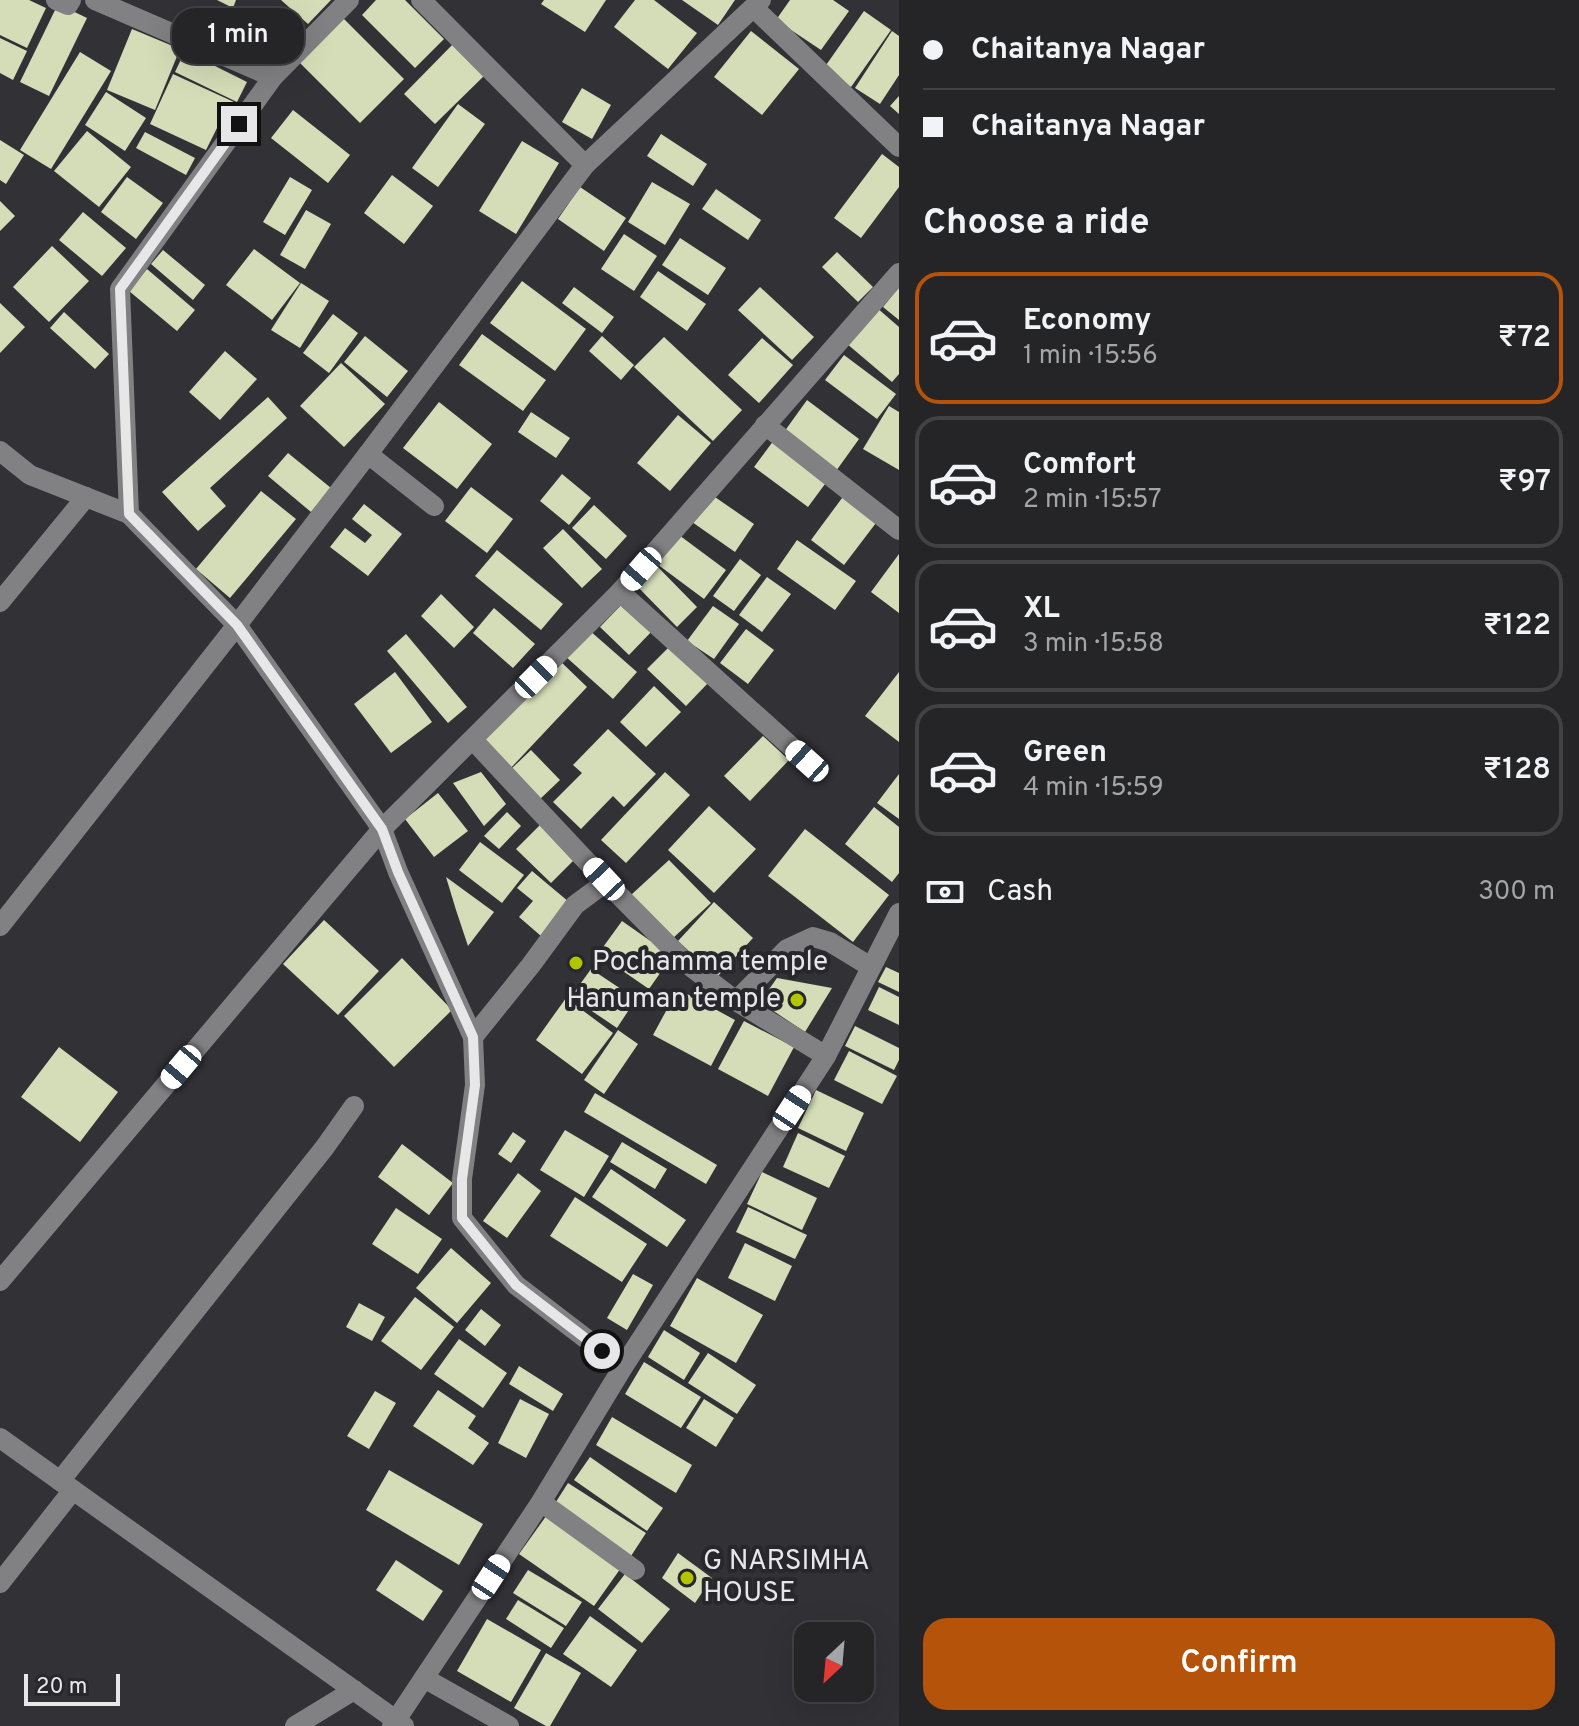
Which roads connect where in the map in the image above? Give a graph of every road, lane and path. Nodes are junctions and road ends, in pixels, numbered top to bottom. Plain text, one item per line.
1 (56, 0) edge
2 (71, 0) edge
3 (95, 0) edge
4 (349, 0) edge
5 (421, 0) edge
6 (758, 4) edge
7 (273, 77) junction
8 (899, 147) edge
9 (585, 165) junction
10 (899, 273) edge
11 (765, 425) junction
12 (0, 451) edge
13 (368, 454) junction
14 (86, 497) junction
15 (434, 506) dead end
16 (129, 514) junction
17 (899, 530) edge
18 (620, 592) junction
19 (0, 602) edge
20 (237, 625) junction
21 (473, 740) junction
22 (807, 761) dead end
23 (382, 829) junction
24 (606, 882) junction
25 (899, 913) edge
26 (0, 926) edge
27 (871, 967) junction
28 (736, 1001) junction
29 (473, 1037) junction
30 (826, 1056) junction
31 (354, 1106) dead end
32 (0, 1281) edge
33 (623, 1367) junction
34 (0, 1438) edge
35 (67, 1486) junction
36 (541, 1502) junction
37 (635, 1570) dead end
38 (0, 1583) edge
39 (424, 1678) junction
40 (354, 1690) junction
41 (397, 1724) edge
42 (295, 1726) edge
43 (509, 1726) edge

1 - 2 street
3 - 7 street
4 - 7 street
5 - 9 street
6 - 8 street
6 - 9 street
7 - 16 street
9 - 13 street
10 - 11 street
11 - 17 street
11 - 18 street
12 - 14 street
13 - 15 street
13 - 20 street
14 - 16 street
14 - 19 street
16 - 20 street
18 - 21 street
18 - 22 street
20 - 23 street
20 - 26 street
21 - 23 street
21 - 24 street
23 - 29 street
23 - 32 street
24 - 28 street
24 - 29 street
25 - 27 street
27 - 28 street
27 - 30 street
28 - 30 street
29 - 33 street
30 - 33 street
31 - 35 street
33 - 36 street
34 - 35 street
35 - 38 street
35 - 40 street
36 - 37 street
36 - 39 street
39 - 41 street
39 - 43 street
40 - 41 street
40 - 42 street

